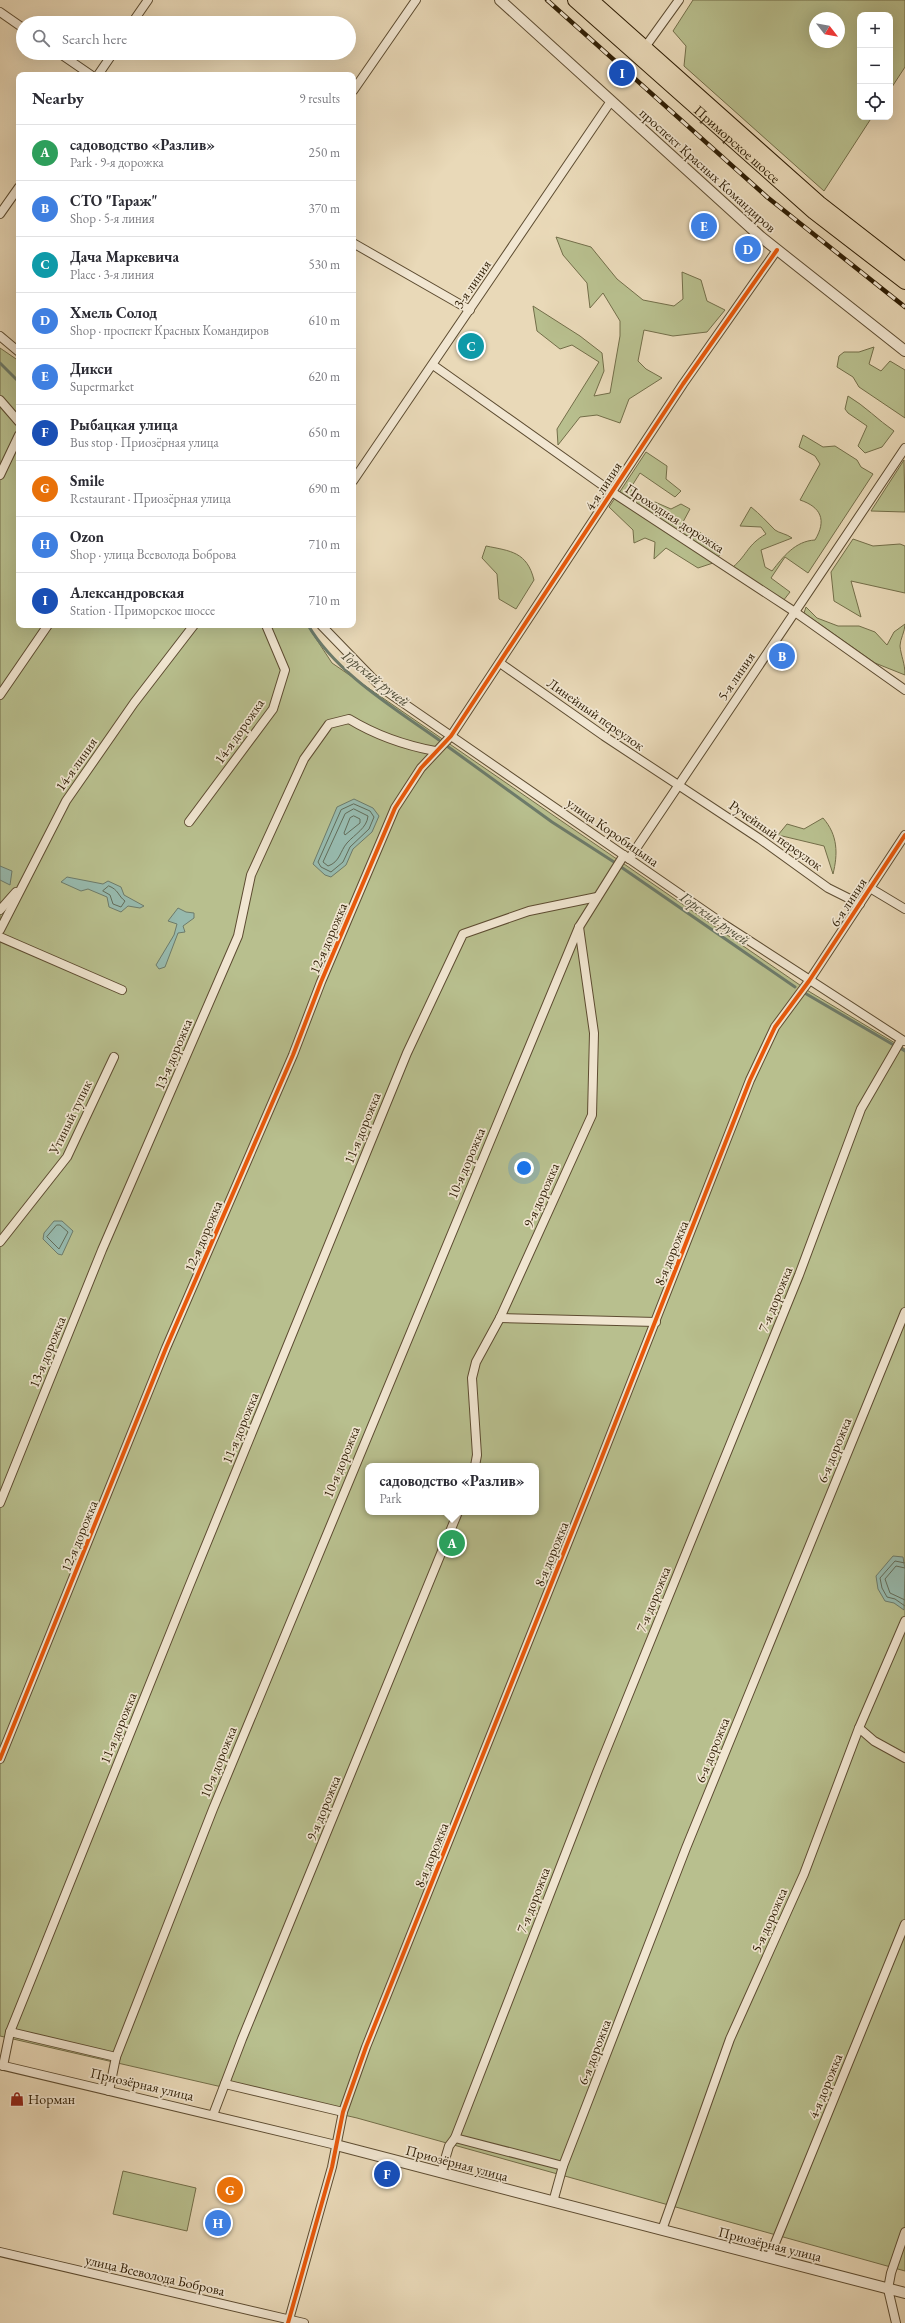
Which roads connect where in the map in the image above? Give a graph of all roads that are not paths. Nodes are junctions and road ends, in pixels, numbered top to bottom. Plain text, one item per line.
1 (148, 0) edge
2 (416, 0) edge
3 (500, 0) edge
4 (575, 0) edge
5 (591, 0) edge
6 (679, 0) edge
7 (0, 12) edge
8 (137, 16) edge
9 (16, 23) edge
10 (642, 53) junction
11 (69, 60) edge
12 (108, 60) edge
13 (86, 72) edge
14 (100, 72) edge
15 (356, 87) edge
16 (611, 101) junction
17 (16, 191) edge
18 (0, 214) edge
19 (356, 245) edge
20 (777, 250) junction
21 (905, 270) edge
22 (905, 282) edge
23 (470, 310) junction
24 (0, 336) edge
25 (16, 349) edge
26 (905, 351) edge
27 (433, 365) junction
28 (0, 400) edge
29 (16, 419) edge
30 (16, 441) edge
31 (905, 448) edge
32 (0, 475) edge
33 (356, 477) edge
34 (612, 492) junction
35 (795, 612) junction
36 (46, 628) edge
37 (192, 628) edge
38 (267, 628) edge
39 (323, 628) edge
40 (500, 662) junction
41 (905, 690) edge
42 (0, 695) edge
43 (451, 736) junction
44 (435, 751) junction
45 (678, 785) junction
46 (189, 822) dead end
47 (905, 835) edge
48 (627, 857) junction
49 (22, 886) junction
50 (870, 888) junction
51 (597, 897) junction
52 (860, 904) junction
53 (905, 909) edge
54 (0, 910) edge
55 (579, 927) junction
56 (0, 930) edge
57 (0, 937) edge
58 (809, 981) junction
59 (122, 990) dead end
60 (903, 1041) edge
61 (114, 1057) dead end
62 (0, 1242) edge
63 (905, 1312) edge
64 (500, 1318) junction
65 (656, 1322) junction
66 (476, 1463) edge
67 (0, 1503) edge
68 (457, 1515) edge
69 (905, 1621) edge
70 (859, 1728) junction
71 (905, 1758) edge
72 (0, 1759) edge
73 (905, 1924) edge
74 (10, 2032) junction
75 (116, 2057) junction
76 (2, 2066) edge
77 (225, 2084) junction
78 (109, 2091) junction
79 (343, 2112) junction
80 (213, 2114) junction
81 (455, 2138) junction
82 (336, 2145) junction
83 (563, 2166) junction
84 (441, 2173) junction
85 (553, 2202) junction
86 (662, 2230) junction
87 (905, 2232) edge
88 (0, 2252) edge
89 (769, 2258) junction
90 (888, 2289) junction
91 (905, 2293) edge
92 (289, 2321) edge
93 (304, 2323) edge
94 (896, 2323) edge

1 - 8 street
2 - 15 street
3 - 16 street, проспект Красных Командиров
4 - 10 highway, Приморское шоссе
5 - 10 highway, Приморское шоссе
6 - 10 street
7 - 9 street
10 - 21 highway, Приморское шоссе
10 - 22 highway, Приморское шоссе
11 - 13 street
12 - 14 street
16 - 20 street, проспект Красных Командиров
16 - 23 street, 3-я линия
17 - 18 street
19 - 23 street
20 - 26 street, проспект Красных Командиров
20 - 34 street, 4-я линия
23 - 27 street, 3-я линия
24 - 25 street
27 - 33 street, 3-я линия
27 - 34 street, Проходная дорожка
28 - 29 street
30 - 32 street
31 - 35 street, 5-я линия
34 - 35 street, Проходная дорожка
34 - 40 street, 4-я линия
35 - 41 street, Проходная дорожка
35 - 45 street, 5-я линия
36 - 42 street
37 - 49 street, 14-я линия
38 - 46 street, 14-я дорожка
39 - 43 street, улица Коробицына
40 - 43 street, 4-я линия
40 - 45 street, Линейный переулок
43 - 44 street, 12-я дорожка
43 - 48 street, улица Коробицына
44 - 67 street, 13-я дорожка
44 - 72 street, 12-я дорожка
45 - 48 street, 5-я линия
45 - 52 street, Ручейный переулок
47 - 50 street, 6-я линия
48 - 51 street, 10-я дорожка
48 - 58 street, улица Коробицына
49 - 54 street
49 - 56 street, 14-я линия
50 - 52 street, 6-я линия
50 - 53 street
51 - 55 street, 10-я дорожка
51 - 74 street, 11-я дорожка
52 - 58 street, 6-я линия
55 - 64 street, 9-я дорожка
55 - 75 street, 10-я дорожка
57 - 59 street
58 - 60 street, улица Коробицына
58 - 65 street, 8-я дорожка
60 - 81 street, 7-я дорожка
61 - 62 street, Утиный тупик
63 - 83 street, 6-я дорожка
64 - 65 street
64 - 66 street, 9-я дорожка
65 - 79 street, 8-я дорожка
68 - 77 street, 9-я дорожка
69 - 70 street, 5-я дорожка
70 - 71 street
70 - 86 street, 5-я дорожка
73 - 89 street, 4-я дорожка
74 - 75 street
74 - 76 street, 11-я дорожка
75 - 78 street, 10-я дорожка
76 - 78 street, Приозёрная улица
77 - 79 street
77 - 80 street, 9-я дорожка
78 - 80 street, Приозёрная улица
79 - 82 street, 8-я дорожка
80 - 82 street, Приозёрная улица
81 - 83 street
81 - 84 street, 7-я дорожка
82 - 84 street, Приозёрная улица
82 - 92 street, 8-я дорожка
83 - 85 street, 6-я дорожка
84 - 85 street, Приозёрная улица
85 - 86 street, Приозёрная улица
86 - 89 street, Приозёрная улица
87 - 90 street
88 - 92 street, улица Всеволода Боброва
89 - 90 street, Приозёрная улица
90 - 91 street, Приозёрная улица
90 - 94 street
92 - 93 street, улица Всеволода Боброва

